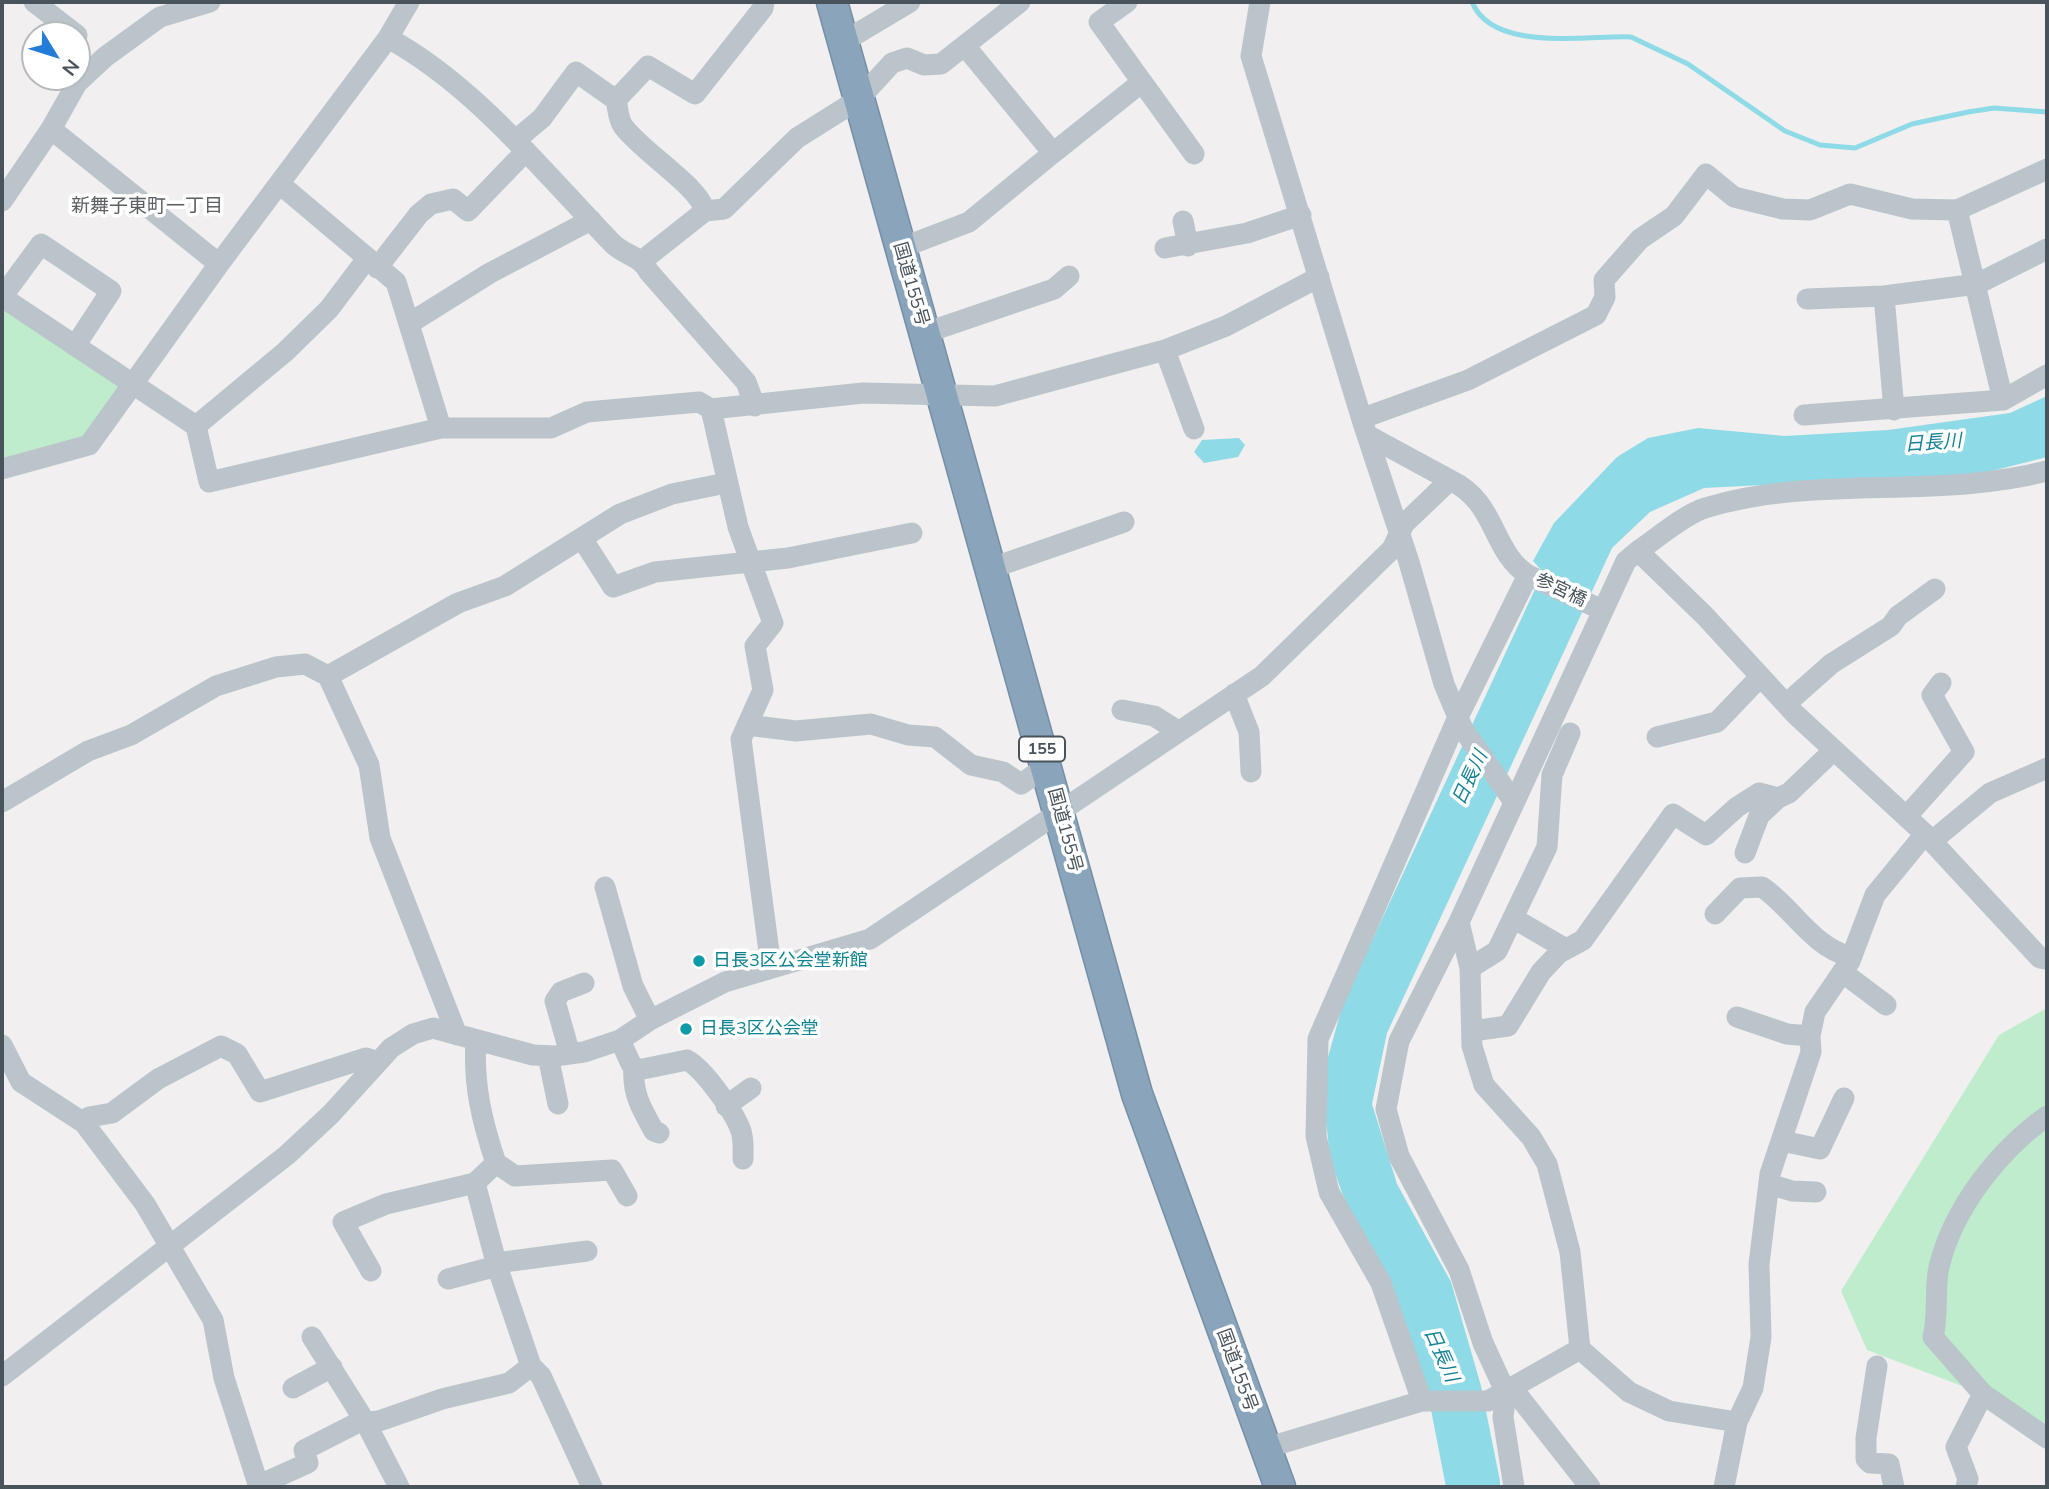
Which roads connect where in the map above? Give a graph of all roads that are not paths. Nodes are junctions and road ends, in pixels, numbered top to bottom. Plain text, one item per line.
1 (34, 2) edge
2 (210, 2) edge
3 (409, 2) edge
4 (764, 2) edge
5 (832, 2) edge
6 (910, 2) edge
7 (1020, 2) edge
8 (1127, 2) edge
9 (1260, 2) edge
10 (59, 21) edge
11 (388, 38) junction
12 (843, 42) junction
13 (91, 46) edge
14 (965, 46) junction
15 (104, 57) junction
16 (1142, 82) junction
17 (859, 99) junction
18 (616, 100) junction
19 (51, 129) junction
20 (522, 145) junction
21 (1053, 153) junction
22 (1194, 155) dead end
23 (2047, 169) edge
24 (281, 185) junction
25 (2, 201) edge
26 (1958, 210) junction
27 (705, 211) junction
28 (1301, 215) junction
29 (591, 220) junction
30 (1184, 221) dead end
31 (1188, 246) junction
32 (901, 247) junction
33 (1165, 248) dead end
34 (2047, 249) edge
35 (643, 260) junction
36 (219, 264) junction
37 (372, 264) junction
38 (1069, 276) dead end
39 (1319, 277) junction
40 (1977, 284) junction
41 (1884, 296) junction
42 (1807, 299) dead end
43 (410, 323) junction
44 (925, 333) junction
45 (75, 346) junction
46 (1165, 350) junction
47 (2047, 375) edge
48 (132, 385) junction
49 (942, 393) junction
50 (2003, 400) junction
51 (755, 406) junction
52 (711, 410) junction
53 (1894, 411) junction
54 (1804, 415) dead end
55 (196, 426) junction
56 (1365, 427) junction
57 (441, 428) junction
58 (1194, 429) dead end
59 (2, 469) edge
60 (2047, 471) edge
61 (1450, 480) junction
62 (726, 483) junction
63 (1124, 522) dead end
64 (912, 533) dead end
65 (1399, 533) junction
66 (583, 540) junction
67 (1638, 551) junction
68 (750, 562) junction
69 (992, 568) junction
70 (1528, 575) junction
71 (1935, 589) dead end
72 (1598, 608) junction
73 (328, 676) junction
74 (1760, 677) junction
75 (1941, 683) dead end
76 (1234, 694) junction
77 (1786, 704) junction
78 (1122, 710) dead end
79 (1460, 723) junction
80 (747, 725) junction
81 (1178, 731) junction
82 (1570, 733) dead end
83 (1657, 737) dead end
84 (1834, 750) junction
85 (2047, 768) edge
86 (1049, 771) junction
87 (1251, 772) dead end
88 (1778, 798) junction
89 (1512, 801) junction
90 (2, 802) edge
91 (1059, 809) junction
92 (1906, 817) junction
93 (1928, 837) junction
94 (1745, 853) dead end
95 (605, 887) dead end
96 (1715, 914) dead end
97 (1513, 918) junction
98 (1460, 922) junction
99 (1566, 949) junction
100 (2047, 959) edge
101 (1847, 964) junction
102 (771, 967) junction
103 (1470, 968) junction
104 (584, 983) dead end
105 (1886, 1005) dead end
106 (1737, 1017) dead end
107 (650, 1020) junction
108 (1472, 1031) junction
109 (1810, 1035) junction
110 (466, 1038) junction
111 (621, 1040) junction
112 (2, 1045) edge
113 (570, 1054) junction
114 (548, 1056) junction
115 (377, 1062) junction
116 (634, 1067) junction
117 (11, 1085) edge
118 (751, 1088) dead end
119 (1844, 1097) dead end
120 (558, 1104) dead end
121 (726, 1106) junction
122 (2047, 1116) edge
123 (84, 1123) junction
124 (659, 1133) dead end
125 (1782, 1141) junction
126 (743, 1159) dead end
127 (496, 1163) junction
128 (475, 1183) junction
129 (1769, 1184) junction
130 (1816, 1192) dead end
131 (627, 1196) dead end
132 (169, 1246) junction
133 (587, 1251) dead end
134 (497, 1265) junction
135 (371, 1271) dead end
136 (448, 1279) dead end
137 (313, 1337) dead end
138 (1580, 1349) junction
139 (531, 1366) junction
140 (1877, 1366) dead end
141 (332, 1367) junction
142 (2, 1377) edge
143 (293, 1388) dead end
144 (1983, 1394) junction
145 (1497, 1397) junction
146 (1422, 1401) junction
147 (1737, 1422) junction
148 (366, 1423) junction
149 (2047, 1438) edge
150 (1266, 1448) junction
151 (259, 1486) edge
152 (399, 1487) edge
153 (592, 1487) edge
154 (1280, 1487) edge
155 (1514, 1487) edge
156 (1590, 1487) edge
157 (1724, 1487) edge
158 (1895, 1487) edge
159 (1966, 1487) edge

1 - 10 street
2 - 15 street
3 - 11 street
4 - 18 street
5 - 12 highway, 国道155号 / 155
6 - 12 street
7 - 14 street
8 - 16 street
9 - 28 street
11 - 20 street
11 - 24 street
12 - 17 highway, 国道155号 / 155
13 - 15 street
14 - 17 street
14 - 21 street
15 - 19 street
16 - 21 street
16 - 22 street
17 - 27 street
17 - 32 highway, 国道155号 / 155
18 - 20 street
18 - 27 street
19 - 25 street
19 - 36 street
20 - 29 street
20 - 37 street
21 - 32 street
23 - 26 street
24 - 36 street
24 - 37 street
26 - 40 street
26 - 56 street
27 - 35 street
28 - 31 street
28 - 39 street
29 - 35 street
29 - 43 street
30 - 31 street
31 - 33 street
32 - 44 highway, 国道155号 / 155
34 - 40 street
35 - 51 street
36 - 48 street
37 - 43 street
37 - 55 street
38 - 44 street
39 - 46 street
39 - 56 street
40 - 41 street
40 - 50 street
41 - 42 street
41 - 53 street
43 - 57 street
44 - 49 highway, 国道155号 / 155
45 - 45 street
45 - 48 street
46 - 49 street
46 - 58 street
47 - 50 street
48 - 55 street
48 - 59 street
49 - 51 street
49 - 69 highway, 国道155号 / 155
50 - 53 street
51 - 52 street
52 - 57 street
52 - 62 street
53 - 54 street
55 - 57 street
56 - 61 street
56 - 65 street
60 - 67 street
61 - 65 street
61 - 70 street
62 - 66 street
62 - 68 street
63 - 69 street
64 - 68 street
65 - 76 street
65 - 79 street
66 - 68 street
66 - 73 street
67 - 72 street
67 - 74 street
68 - 80 street
69 - 86 highway, 国道155号 / 155
70 - 72 street, 参宮橋
70 - 79 street
71 - 77 street
72 - 89 street
73 - 90 street
73 - 110 street
74 - 77 street
74 - 83 street
75 - 92 street
76 - 81 street
76 - 87 street
77 - 84 street
78 - 81 street
79 - 89 street
79 - 146 street
80 - 86 street
80 - 102 street
81 - 91 street
82 - 97 street
84 - 88 street
84 - 92 street
85 - 93 street
86 - 91 highway, 国道155号 / 155
88 - 94 street
88 - 99 street
89 - 98 street
91 - 102 street
91 - 150 highway, 国道155号 / 155
92 - 93 street
93 - 100 street
93 - 101 street
95 - 107 street
96 - 101 street
97 - 99 street
97 - 103 street
98 - 103 street
98 - 145 street
99 - 108 street
101 - 105 street
101 - 109 street
102 - 107 street
103 - 108 street
104 - 113 street
106 - 109 street
107 - 111 street
108 - 138 street
109 - 125 street
110 - 114 street
110 - 115 street
110 - 127 street
111 - 113 street
111 - 116 street
112 - 117 street
113 - 114 street
114 - 120 street
115 - 123 street
115 - 132 street
116 - 121 street
116 - 124 street
117 - 123 street
118 - 121 street
119 - 125 street
121 - 126 street
122 - 144 street
123 - 132 street
125 - 129 street
127 - 128 street
127 - 131 street
128 - 134 street
128 - 135 street
129 - 130 street
129 - 147 street
132 - 142 street
132 - 151 street
133 - 134 street
134 - 136 street
134 - 139 street
137 - 141 street
138 - 145 street
138 - 147 street
139 - 148 street
139 - 153 street
140 - 158 street
141 - 143 street
141 - 148 street
144 - 149 street
144 - 159 street
145 - 146 street
145 - 155 street
145 - 156 street
146 - 150 street
147 - 157 street
148 - 151 street
148 - 152 street
150 - 154 highway, 国道155号 / 155

